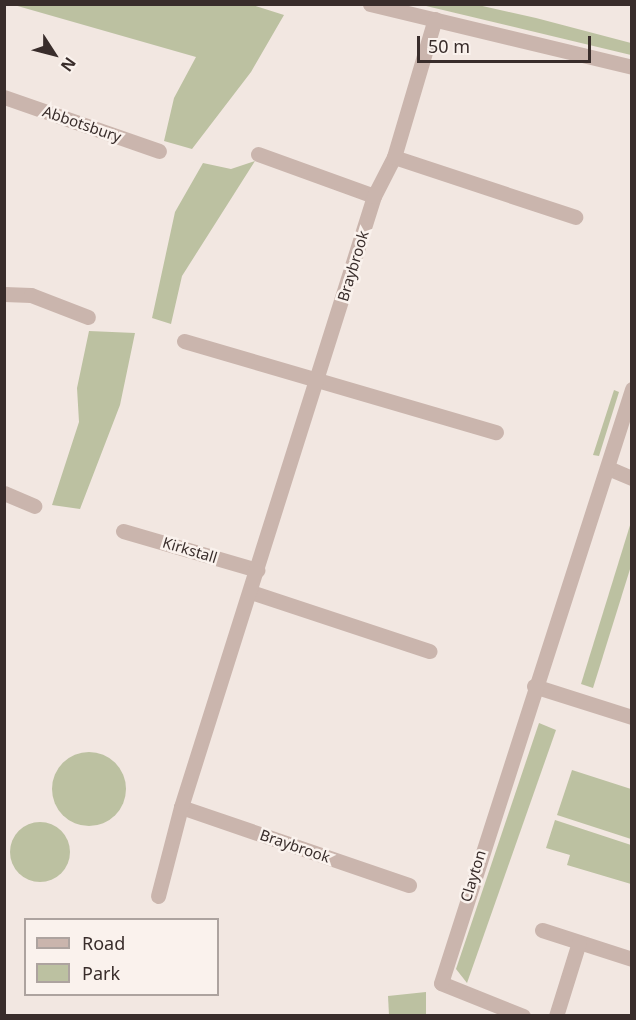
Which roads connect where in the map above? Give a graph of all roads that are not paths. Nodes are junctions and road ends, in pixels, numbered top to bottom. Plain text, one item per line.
1 (370, 4) edge
2 (435, 19) junction
3 (632, 67) edge
4 (4, 97) edge
5 (159, 151) dead end
6 (258, 154) dead end
7 (394, 157) junction
8 (374, 196) junction
9 (575, 218) dead end
10 (4, 294) edge
11 (88, 316) dead end
12 (184, 341) dead end
13 (318, 378) junction
14 (632, 389) edge
15 (496, 432) dead end
16 (608, 468) junction
17 (632, 478) edge
18 (4, 493) edge
19 (34, 506) dead end
20 (123, 531) dead end
21 (257, 570) junction
22 (251, 592) junction
23 (429, 651) dead end
24 (534, 686) junction
25 (632, 717) edge
26 (181, 807) junction
27 (409, 885) dead end
28 (158, 896) dead end
29 (542, 930) dead end
30 (579, 942) junction
31 (632, 959) edge
32 (523, 1016) edge
33 (556, 1016) edge

1 - 2 street
2 - 3 street
2 - 7 street, Braybrook
4 - 5 street, Abbotsbury
6 - 8 street
7 - 8 street, Braybrook
7 - 9 street
8 - 13 street, Braybrook
10 - 11 street
12 - 13 street
13 - 15 street
13 - 21 street, Braybrook
14 - 16 street, Clayton
16 - 17 street
16 - 24 street, Clayton
18 - 19 street
20 - 21 street, Kirkstall
21 - 22 street, Braybrook
22 - 23 street
22 - 26 street, Braybrook
24 - 25 street
24 - 32 street, Clayton
26 - 27 street, Braybrook
26 - 28 street, Braybrook
29 - 30 street
30 - 31 street
30 - 33 street

